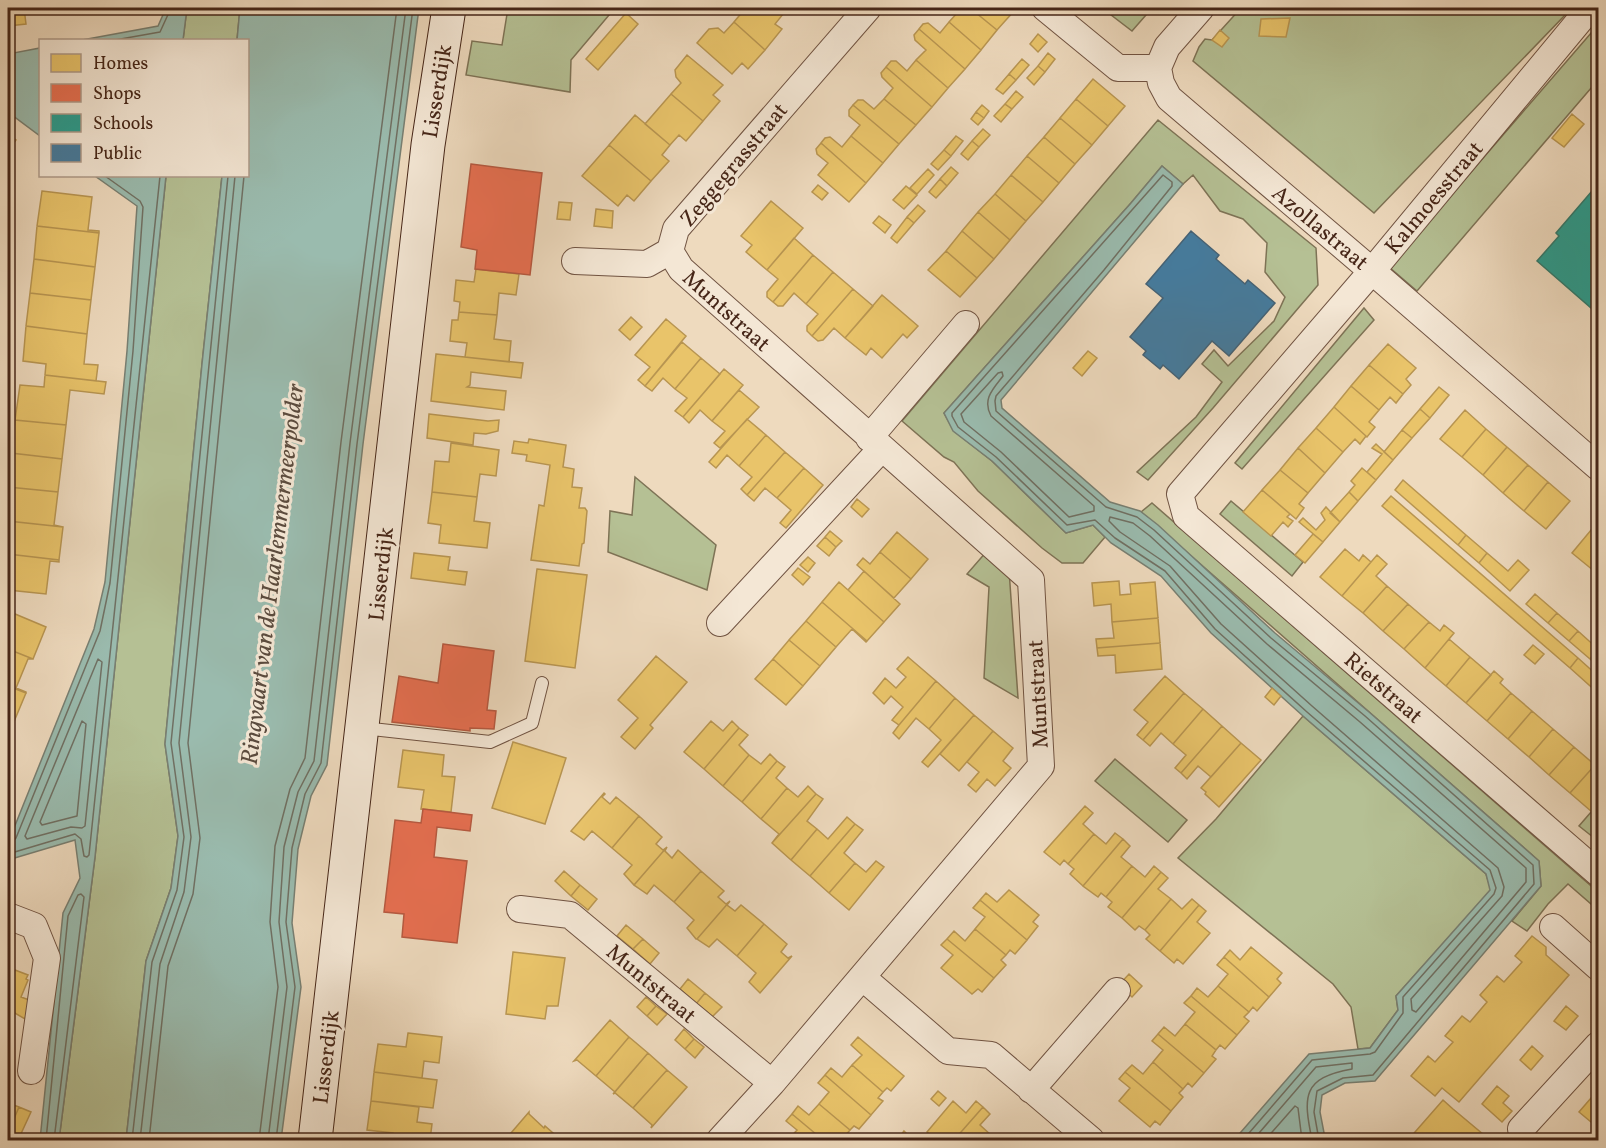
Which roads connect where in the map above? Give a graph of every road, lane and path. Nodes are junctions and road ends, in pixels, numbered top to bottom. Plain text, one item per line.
1 (449, 8) edge
2 (868, 8) edge
3 (1045, 8) edge
4 (1201, 8) edge
5 (1590, 8) edge
6 (1158, 68) junction
7 (670, 250) junction
8 (575, 261) dead end
9 (1372, 271) junction
10 (966, 324) dead end
11 (876, 443) junction
12 (1599, 468) edge
13 (1180, 494) joint
14 (720, 623) dead end
15 (542, 683) dead end
16 (363, 728) junction
17 (1599, 873) edge
18 (520, 909) dead end
19 (8, 916) edge
20 (1553, 927) dead end
21 (1599, 967) edge
22 (862, 977) junction
23 (1117, 991) dead end
24 (1599, 1045) edge
25 (31, 1071) dead end
26 (772, 1083) junction
27 (1031, 1090) junction
28 (1521, 1129) dead end
29 (315, 1140) edge
30 (720, 1140) edge
31 (1091, 1140) edge

1 - 16 street, Lisserdijk
2 - 7 street, Zeggegrasstraat
3 - 6 street
4 - 6 street
5 - 9 street, Kalmoesstraat
6 - 9 street, Azollastraat
7 - 8 street, Zeggegrasstraat
7 - 11 street, Muntstraat
9 - 12 street, Azollastraat
9 - 13 street, Kalmoesstraat
10 - 11 street
11 - 14 street
11 - 22 street, Muntstraat
13 - 17 street, Rietstraat
15 - 16 lane
16 - 29 street, Lisserdijk
18 - 26 street, Muntstraat
19 - 25 street
20 - 21 street
22 - 26 street, Muntstraat
22 - 27 street
23 - 27 street
24 - 28 street
26 - 30 street, Muntstraat
27 - 31 street

